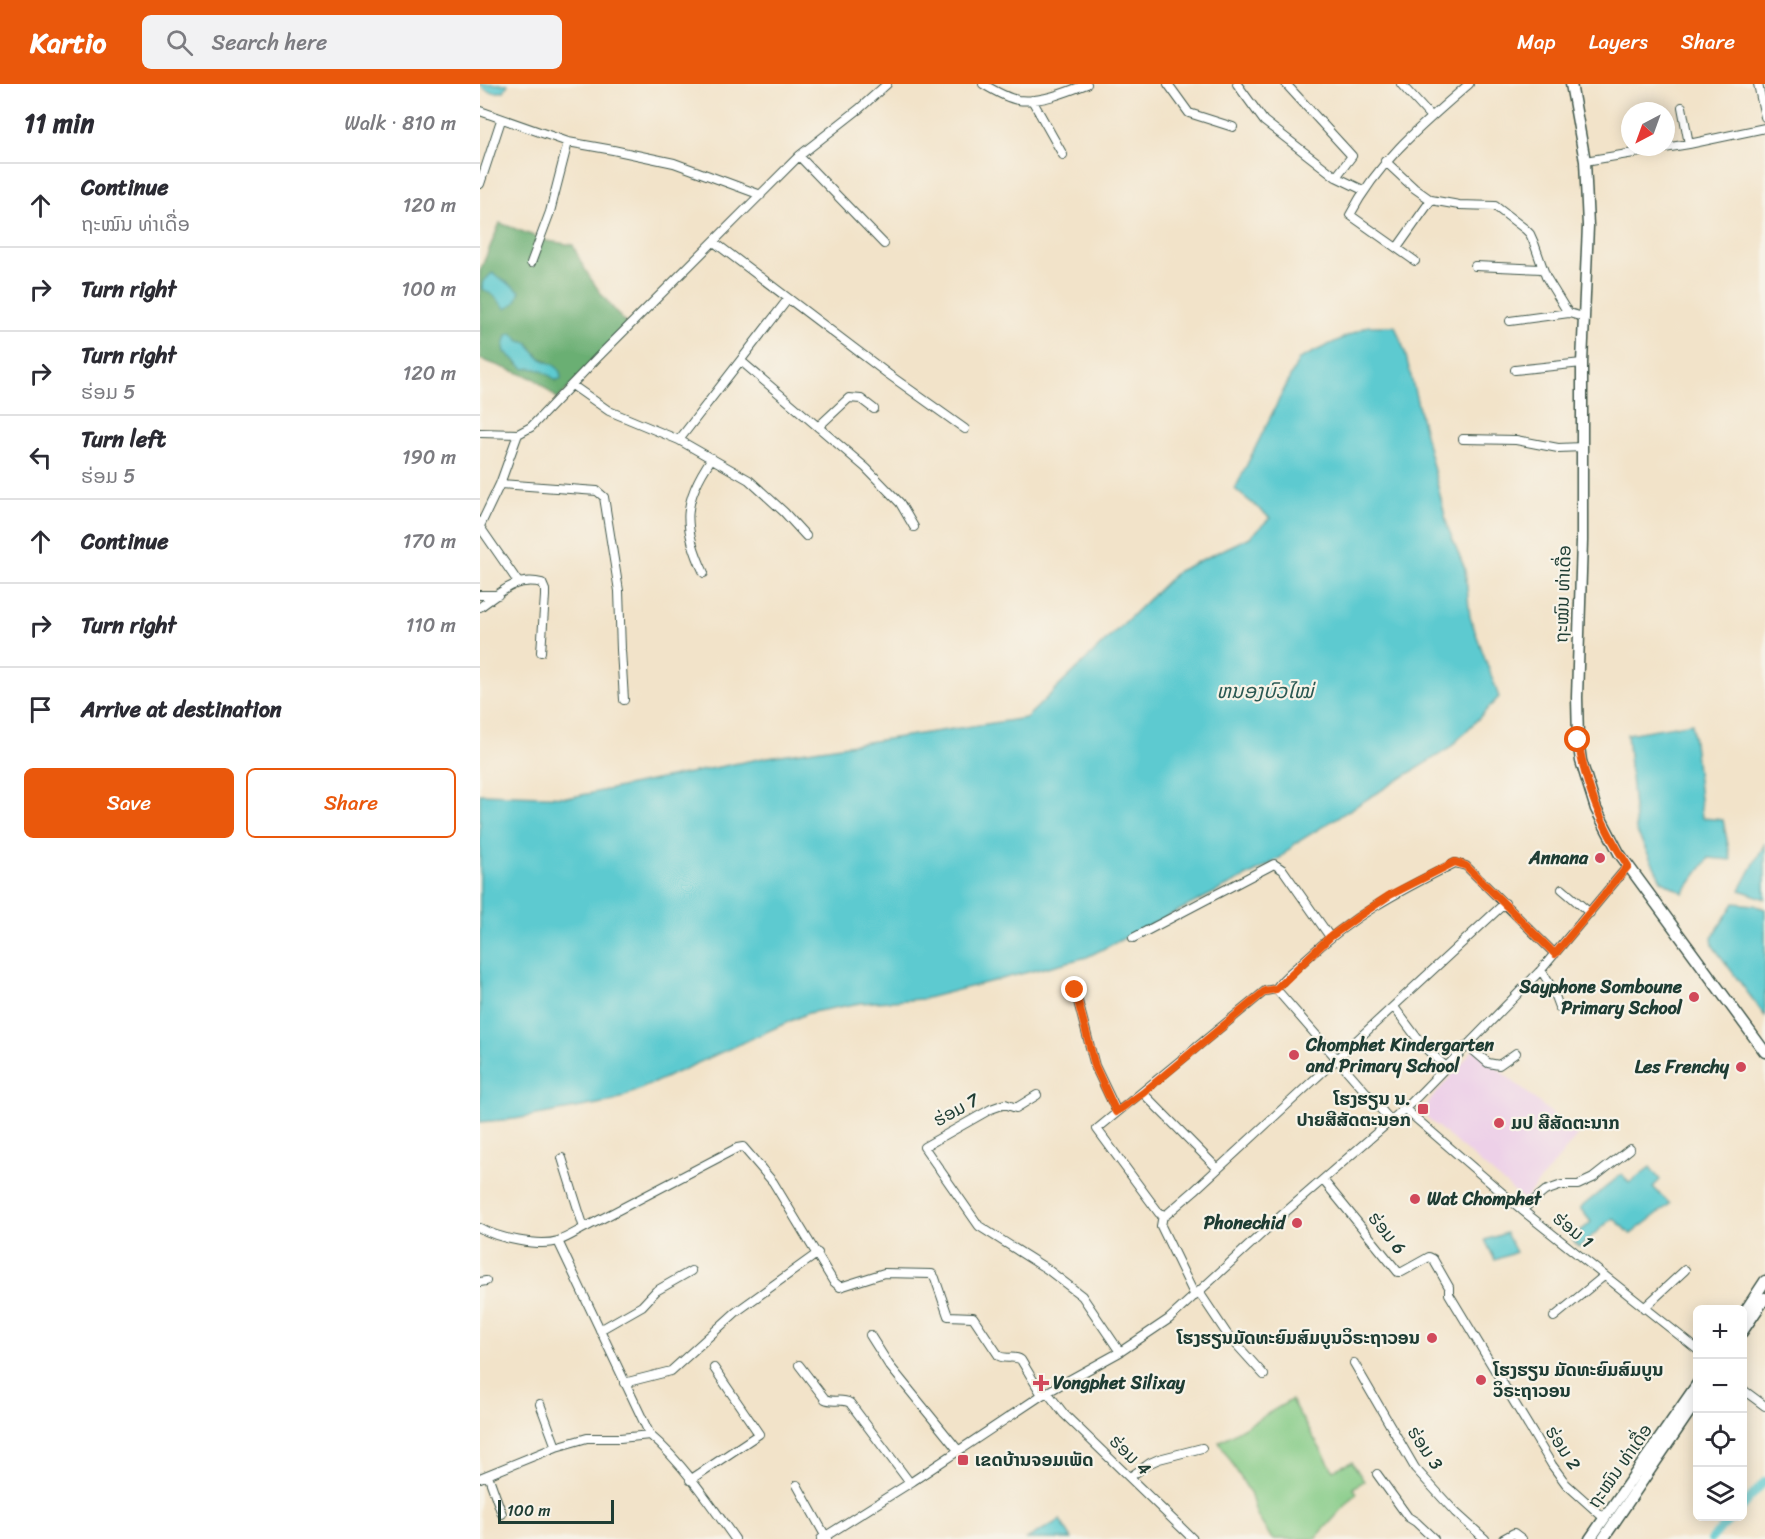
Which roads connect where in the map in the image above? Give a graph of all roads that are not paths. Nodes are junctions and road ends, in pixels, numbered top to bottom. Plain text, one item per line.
1 (887, 84) edge
2 (983, 84) edge
3 (1087, 84) edge
4 (1168, 84) edge
5 (1238, 84) edge
6 (1286, 84) edge
7 (1401, 84) edge
8 (1571, 84) edge
9 (1758, 84) edge
10 (1463, 86) edge
11 (1032, 100) junction
12 (1682, 107) dead end
13 (480, 111) edge
14 (1431, 117) junction
15 (1765, 117) edge
16 (501, 120) junction
17 (1233, 127) dead end
18 (1765, 128) edge
19 (567, 142) junction
20 (1689, 144) junction
21 (1063, 155) dead end
22 (799, 156) junction
23 (1385, 161) junction
24 (1585, 161) junction
25 (1336, 177) junction
26 (480, 184) edge
27 (1363, 190) junction
28 (761, 195) junction
29 (1431, 200) junction
30 (714, 242) junction
31 (884, 244) dead end
32 (1397, 248) junction
33 (1414, 261) dead end
34 (531, 263) dead end
35 (1474, 266) dead end
36 (1542, 269) junction
37 (788, 300) junction
38 (1569, 313) junction
39 (1583, 317) junction
40 (1510, 321) dead end
41 (741, 361) junction
42 (1582, 363) junction
43 (1515, 370) dead end
44 (572, 385) junction
45 (874, 409) dead end
46 (818, 427) junction
47 (965, 429) dead end
48 (480, 433) edge
49 (518, 434) junction
50 (679, 440) junction
51 (1463, 440) dead end
52 (1583, 447) junction
53 (712, 458) junction
54 (500, 484) junction
55 (480, 526) edge
56 (914, 527) dead end
57 (806, 536) dead end
58 (704, 573) dead end
59 (518, 582) junction
60 (480, 595) edge
61 (498, 595) junction
62 (480, 608) edge
63 (540, 652) dead end
64 (624, 700) dead end
65 (1628, 866) junction
66 (1562, 890) dead end
67 (1505, 903) junction
68 (1590, 913) junction
69 (1330, 937) junction
70 (1133, 938) dead end
71 (1555, 954) junction
72 (1540, 970) junction
73 (1276, 989) junction
74 (1075, 990) dead end
75 (1394, 1007) junction
76 (1559, 1007) dead end
77 (1467, 1044) junction
78 (1765, 1051) edge
79 (1516, 1053) dead end
80 (1336, 1059) junction
81 (1446, 1067) junction
82 (1143, 1093) junction
83 (1037, 1095) dead end
84 (1405, 1109) junction
85 (1116, 1112) junction
86 (1391, 1121) junction
87 (1630, 1149) dead end
88 (562, 1158) dead end
89 (1217, 1168) junction
90 (1323, 1180) junction
91 (1522, 1210) junction
92 (1163, 1215) junction
93 (480, 1228) edge
94 (584, 1228) junction
95 (558, 1241) junction
96 (818, 1253) junction
97 (1685, 1270) dead end
98 (691, 1271) dead end
99 (1604, 1276) junction
100 (1765, 1281) edge
101 (1197, 1294) junction
102 (1449, 1294) joint
103 (1765, 1298) edge
104 (1644, 1308) junction
105 (1747, 1310) edge
106 (1554, 1317) dead end
107 (1747, 1326) edge
108 (600, 1330) junction
109 (870, 1335) dead end
110 (1693, 1346) edge
111 (1120, 1352) junction
112 (1354, 1364) dead end
113 (799, 1365) dead end
114 (714, 1368) dead end
115 (1264, 1375) dead end
116 (624, 1383) junction
117 (1693, 1390) edge
118 (1747, 1392) edge
119 (1044, 1393) junction
120 (540, 1404) dead end
121 (1765, 1406) edge
122 (1693, 1407) edge
123 (650, 1435) junction
124 (556, 1447) junction
125 (1202, 1449) dead end
126 (958, 1450) junction
127 (1377, 1474) dead end
128 (484, 1476) edge
129 (1130, 1477) junction
130 (690, 1480) junction
131 (910, 1483) junction
132 (797, 1485) dead end
133 (502, 1514) dead end
134 (1604, 1518) junction
135 (824, 1538) edge
136 (735, 1539) edge
137 (1193, 1539) edge
138 (1434, 1539) edge
139 (1485, 1539) edge
140 (1503, 1539) edge
141 (1522, 1539) edge
142 (1590, 1539) edge
143 (1603, 1539) edge

1 - 22 street
2 - 11 street
3 - 11 street
4 - 17 street
5 - 25 street
6 - 25 street
7 - 14 street
8 - 24 main road, ຖະໝົນ ທ່າເດື່ອ
9 - 15 street
10 - 14 street
11 - 21 street
12 - 20 street
13 - 16 street
14 - 23 street
16 - 19 street
16 - 26 street
18 - 20 street
19 - 28 street
19 - 34 street
20 - 24 street
22 - 28 street
22 - 31 street
23 - 27 street
23 - 29 street
24 - 39 main road, ຖະໝົນ ທ່າເດື່ອ
25 - 27 street
27 - 32 street
28 - 30 street
29 - 32 street
29 - 36 street
30 - 37 street
30 - 44 street
32 - 33 street
35 - 36 street
36 - 38 street
37 - 41 street
37 - 47 street
38 - 39 street
38 - 40 street
39 - 42 main road, ຖະໝົນ ທ່າເດື່ອ
41 - 46 street
41 - 50 street
42 - 43 street
42 - 52 main road, ຖະໝົນ ທ່າເດື່ອ
44 - 49 street
44 - 50 street
45 - 46 street
46 - 56 street
48 - 49 street
49 - 54 street
50 - 53 street
51 - 52 street
52 - 65 main road, ຖະໝົນ ທ່າເດື່ອ
53 - 57 street
53 - 58 street
54 - 55 street
54 - 64 street
55 - 59 street
59 - 61 street
59 - 63 street
60 - 61 street
61 - 62 street
65 - 68 street
65 - 78 main road, ຖະໝົນ ທ່າເດື່ອ
66 - 68 street
67 - 69 street
67 - 71 street
67 - 75 street
68 - 71 street
69 - 70 street
69 - 73 street
71 - 72 street
72 - 76 street
72 - 77 street
73 - 80 street
73 - 82 street
74 - 85 street
75 - 80 street
75 - 81 street
77 - 79 street
77 - 81 street
80 - 86 street
80 - 89 street
81 - 84 street
82 - 85 street
82 - 89 street
83 - 111 street, ຮ່ອມ 7
84 - 86 street
84 - 91 street, ຮ່ອມ 1
85 - 92 street
86 - 90 street
87 - 91 street
88 - 94 street
89 - 92 street
90 - 101 street
90 - 102 street, ຮ່ອມ 6
91 - 99 street, ຮ່ອມ 1
92 - 101 street
93 - 95 street
94 - 95 street
94 - 96 street
95 - 108 street
96 - 116 street
96 - 119 street, ຮ່ອມ 4
97 - 104 street
98 - 108 street
99 - 104 street, ຮ່ອມ 1
99 - 106 street
100 - 105 main road
101 - 111 street
101 - 115 street
102 - 134 street, ຮ່ອມ 2
103 - 107 main road
104 - 110 street, ຮ່ອມ 1
108 - 116 street
109 - 126 street
111 - 119 street
112 - 139 street, ຮ່ອມ 3
113 - 131 street
114 - 130 street
116 - 123 street
117 - 134 main road, ຖະໝົນ ທ່າເດື່ອ
118 - 121 street
119 - 126 street
119 - 129 street, ຮ່ອມ 4
120 - 124 street
122 - 143 main road, ຖະໝົນ ທ່າເດື່ອ
123 - 124 street
123 - 130 street
124 - 128 street
125 - 129 street
126 - 131 street
127 - 138 street
128 - 133 street
129 - 137 street, ຮ່ອມ 4
130 - 136 street
131 - 135 street
132 - 135 street
134 - 142 main road, ຖະໝົນ ທ່າເດື່ອ
140 - 141 street

